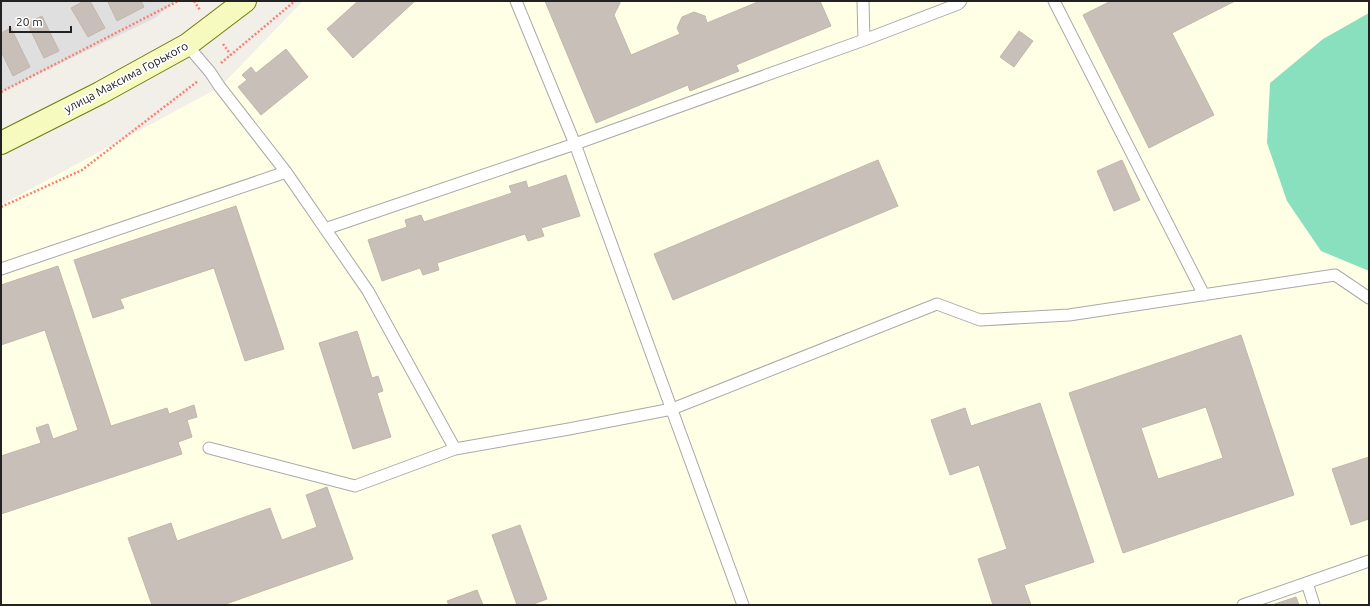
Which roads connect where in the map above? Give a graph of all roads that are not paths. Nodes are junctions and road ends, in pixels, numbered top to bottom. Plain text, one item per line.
1 (245, 1) edge
2 (516, 1) edge
3 (863, 1) edge
4 (961, 1) edge
5 (1054, 1) edge
6 (864, 40) junction
7 (187, 45) junction
8 (1, 143) edge
9 (575, 144) junction
10 (286, 172) junction
11 (325, 229) junction
12 (1, 269) edge
13 (1204, 295) junction
14 (1369, 298) edge
15 (672, 409) junction
16 (209, 448) dead end
17 (455, 449) junction
18 (1369, 561) edge
19 (1307, 583) junction
20 (743, 605) edge
21 (1243, 605) edge
22 (1314, 605) edge

1 - 7 main road, улица Максима Горького
2 - 9 lane
3 - 6 lane
4 - 6 lane
5 - 13 lane
6 - 9 lane
7 - 8 main road, улица Максима Горького
7 - 10 lane
9 - 11 lane
9 - 15 lane
10 - 11 lane
10 - 12 lane
11 - 17 lane
13 - 14 lane
13 - 15 lane
15 - 17 lane
15 - 20 lane
16 - 17 lane
18 - 19 lane
19 - 21 lane
19 - 22 lane

